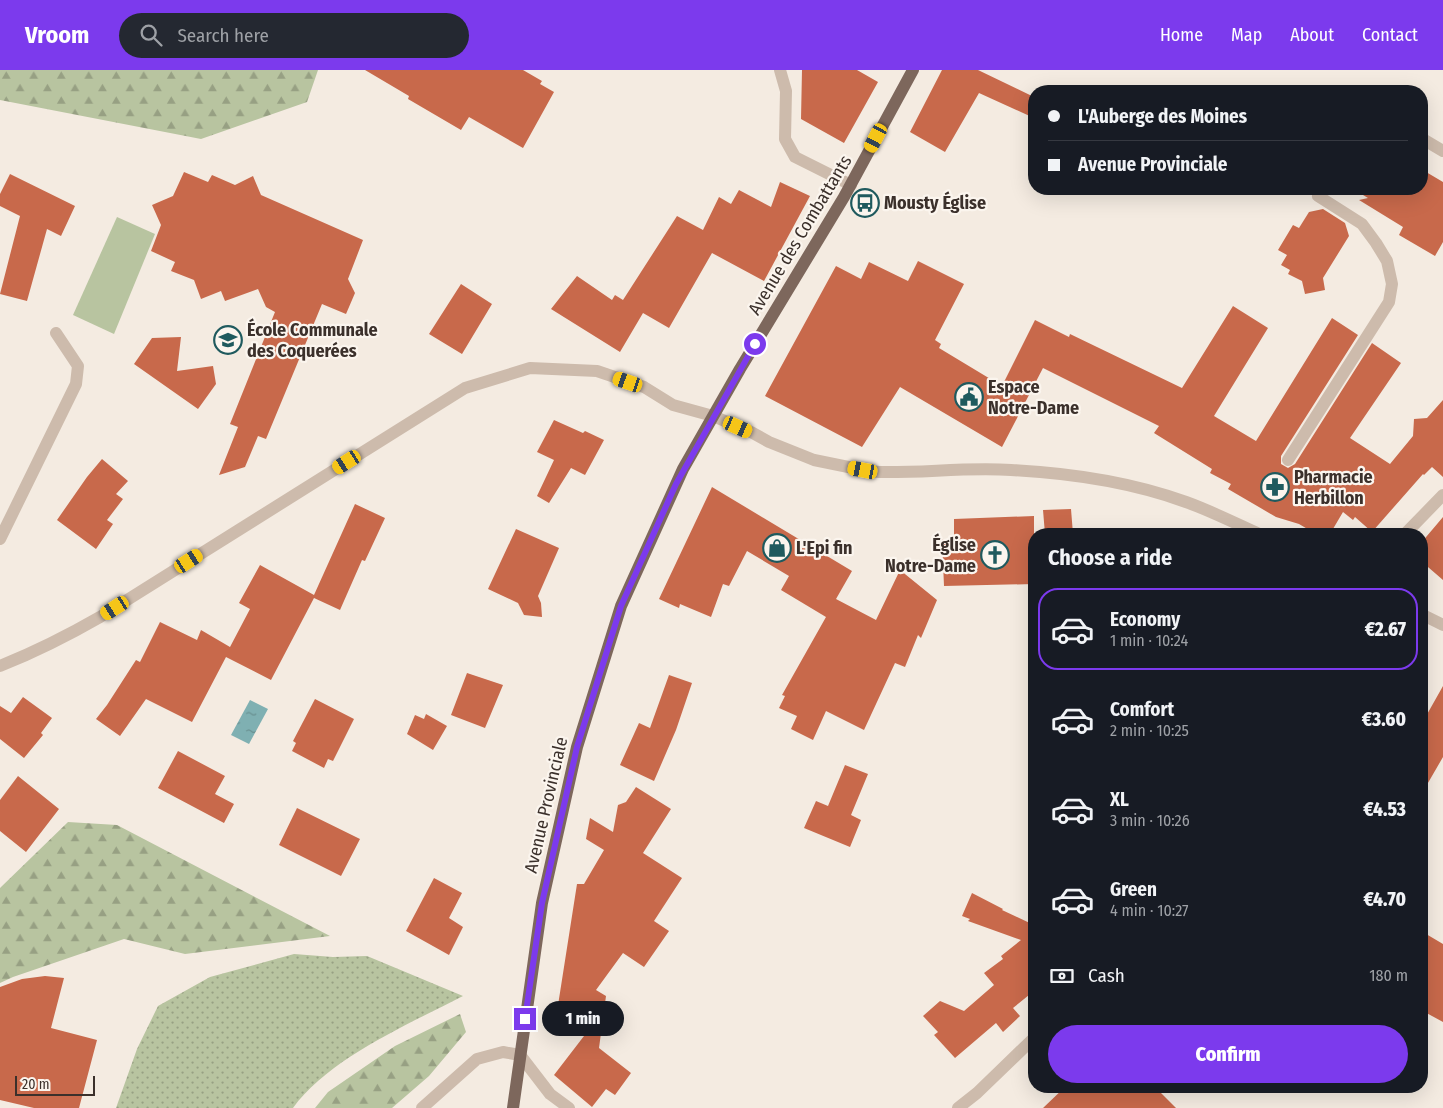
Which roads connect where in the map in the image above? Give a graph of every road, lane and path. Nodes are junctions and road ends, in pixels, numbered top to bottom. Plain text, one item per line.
1 (780, 70) edge
2 (913, 70) edge
3 (1428, 142) edge
4 (1443, 151) edge
5 (851, 185) junction
6 (1323, 195) edge
7 (56, 333) dead end
8 (713, 416) junction
9 (1288, 460) dead end
10 (1443, 495) edge
11 (1245, 528) edge
12 (1411, 528) edge
13 (0, 539) edge
14 (1428, 618) edge
15 (1443, 625) edge
16 (0, 666) edge
17 (1028, 1044) edge
18 (520, 1055) junction
19 (422, 1108) edge
20 (513, 1108) edge
21 (569, 1108) edge
22 (958, 1108) edge

1 - 5 street
2 - 5 main road, Avenue des Combattants
3 - 4 street
5 - 8 main road, Avenue des Combattants
6 - 9 street
7 - 13 street
8 - 11 street
8 - 16 street
8 - 18 main road, Avenue Provinciale
10 - 12 street
14 - 15 street
17 - 22 street
18 - 19 street
18 - 20 main road, Avenue Provinciale
18 - 21 street

